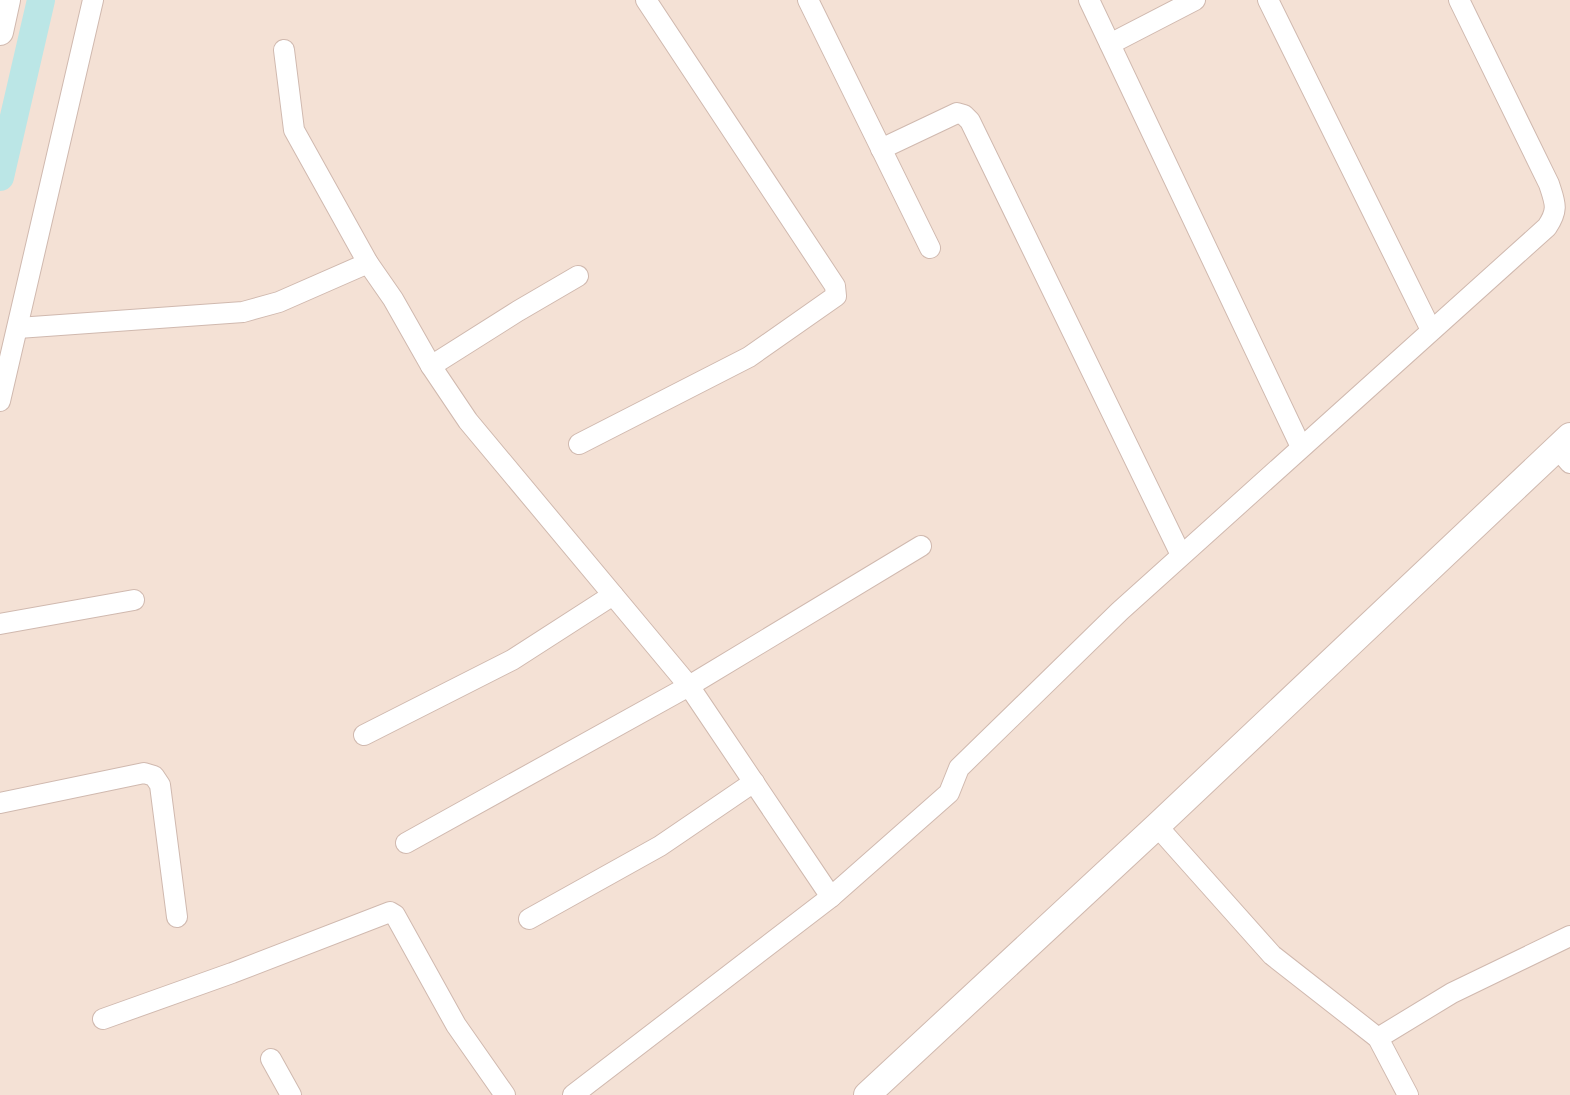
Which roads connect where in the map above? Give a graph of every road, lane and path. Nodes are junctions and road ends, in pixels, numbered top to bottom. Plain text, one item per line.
1 (7, 0) edge
2 (93, 0) edge
3 (646, 0) edge
4 (808, 0) edge
5 (1089, 0) edge
6 (1194, 0) edge
7 (1268, 0) edge
8 (1460, 0) edge
9 (0, 32) edge
10 (1110, 44) junction
11 (284, 50) dead end
12 (881, 149) junction
13 (930, 248) dead end
14 (368, 263) junction
15 (578, 276) dead end
16 (18, 328) junction
17 (1431, 330) junction
18 (431, 366) junction
19 (0, 401) edge
20 (579, 444) dead end
21 (1301, 447) junction
22 (1566, 449) edge
23 (920, 546) dead end
24 (1181, 556) junction
25 (613, 595) junction
26 (134, 600) dead end
27 (0, 624) edge
28 (689, 686) junction
29 (364, 735) dead end
30 (754, 782) junction
31 (0, 803) edge
32 (1157, 826) junction
33 (406, 843) dead end
34 (831, 896) junction
35 (177, 916) dead end
36 (528, 919) dead end
37 (1570, 936) edge
38 (103, 1019) dead end
39 (1378, 1038) junction
40 (271, 1059) dead end
41 (290, 1095) edge
42 (505, 1095) edge
43 (572, 1095) edge
44 (867, 1095) edge
45 (1408, 1095) edge

1 - 9 street
2 - 16 street
3 - 20 street
4 - 12 street
5 - 10 street
6 - 10 street
7 - 17 street
8 - 17 street
10 - 21 street
11 - 14 street
12 - 13 street
12 - 24 street
14 - 16 street
14 - 18 street
15 - 18 street
16 - 19 street
17 - 21 street
18 - 25 street
21 - 24 street
22 - 32 street
23 - 28 street
24 - 34 street
25 - 28 street
25 - 29 street
26 - 27 street
28 - 30 street
28 - 33 street
30 - 34 street
30 - 36 street
31 - 35 street
32 - 39 street
32 - 44 street
34 - 43 street
37 - 39 street
38 - 42 street
39 - 45 street
40 - 41 street

